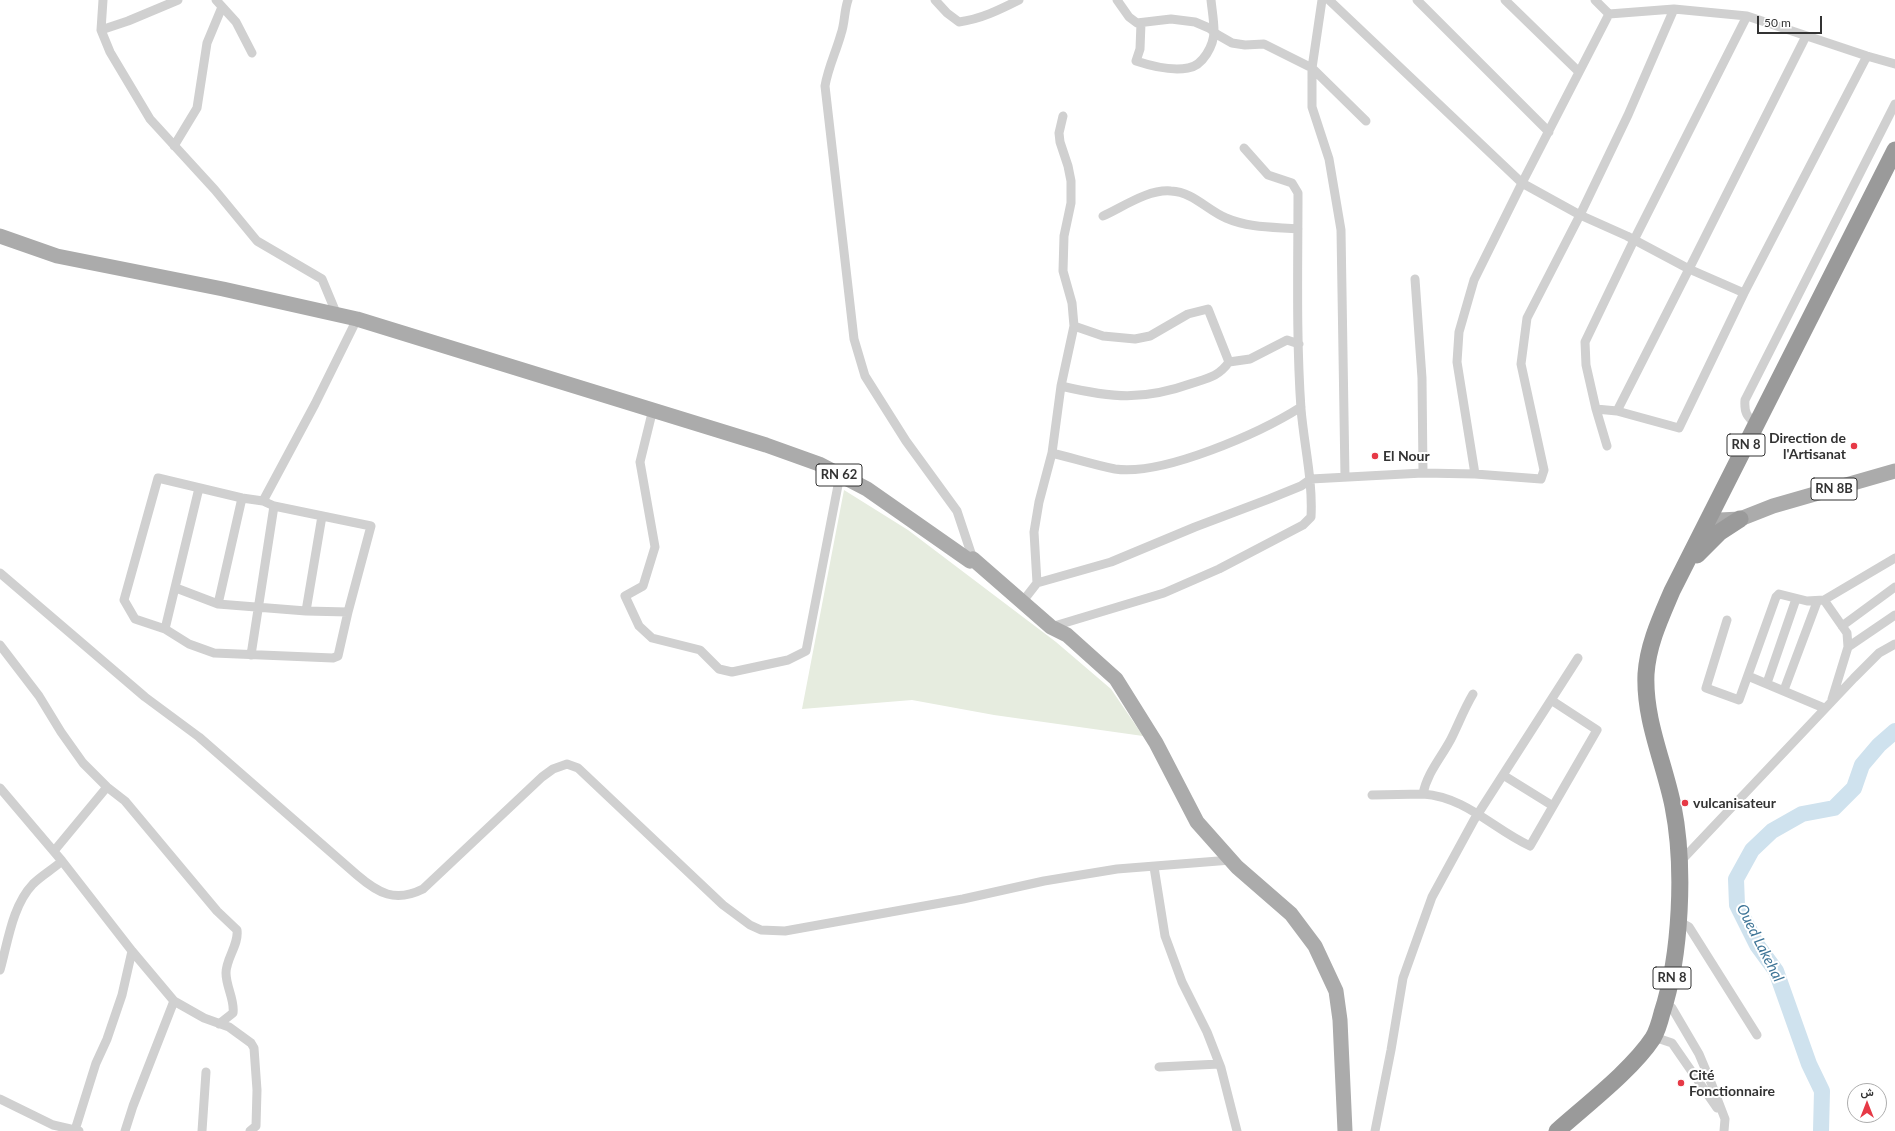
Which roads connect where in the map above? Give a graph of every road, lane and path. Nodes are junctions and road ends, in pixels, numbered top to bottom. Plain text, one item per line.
1 (103, 0) edge
2 (178, 0) edge
3 (848, 0) edge
4 (935, 0) edge
5 (1019, 0) edge
6 (1117, 0) edge
7 (1211, 0) edge
8 (1322, 0) edge
9 (1329, 0) edge
10 (1417, 0) edge
11 (1505, 0) edge
12 (1595, 0) edge
13 (219, 4) edge
14 (1674, 9) junction
15 (1609, 14) junction
16 (1747, 16) junction
17 (1142, 23) junction
18 (101, 30) junction
19 (1214, 32) junction
20 (1806, 36) junction
21 (252, 53) dead end
22 (1866, 56) junction
23 (1895, 64) edge
24 (1312, 68) junction
25 (1579, 72) junction
26 (1894, 110) edge
27 (1063, 116) dead end
28 (1366, 121) dead end
29 (1549, 132) junction
30 (174, 146) junction
31 (1244, 148) dead end
32 (1895, 150) edge
33 (1522, 183) junction
34 (1580, 215) junction
35 (1103, 216) dead end
36 (1847, 223) junction
37 (1298, 228) junction
38 (0, 236) edge
39 (1634, 240) junction
40 (1689, 268) junction
41 (1415, 278) dead end
42 (1744, 293) junction
43 (337, 315) junction
44 (357, 318) junction
45 (1074, 326) junction
46 (1299, 344) junction
47 (1229, 362) junction
48 (1061, 386) junction
49 (1301, 407) junction
50 (653, 409) junction
51 (1596, 409) junction
52 (1617, 411) junction
53 (1607, 446) dead end
54 (1052, 453) junction
55 (1895, 471) edge
56 (1423, 473) junction
57 (1475, 474) junction
58 (840, 475) junction
59 (1345, 477) junction
60 (1311, 479) junction
61 (199, 488) junction
62 (242, 498) junction
63 (263, 501) junction
64 (274, 506) junction
65 (1773, 506) junction
66 (1713, 511) junction
67 (322, 516) junction
68 (1740, 519) junction
69 (1895, 558) edge
70 (973, 559) junction
71 (1684, 570) junction
72 (0, 572) edge
73 (1037, 583) junction
74 (1895, 587) edge
75 (176, 588) junction
76 (1796, 599) junction
77 (1024, 601) junction
78 (1820, 601) junction
79 (218, 604) junction
80 (258, 608) junction
81 (306, 611) junction
82 (348, 612) junction
83 (1895, 615) edge
84 (1726, 620) dead end
85 (1052, 626) junction
86 (1842, 626) junction
87 (165, 629) junction
88 (1895, 644) edge
89 (0, 645) edge
90 (1848, 647) junction
91 (251, 655) junction
92 (1578, 658) dead end
93 (1748, 676) junction
94 (1766, 683) junction
95 (1784, 690) junction
96 (1473, 694) dead end
97 (1551, 700) junction
98 (1832, 701) junction
99 (1824, 708) junction
100 (1503, 775) junction
101 (107, 787) junction
102 (0, 788) edge
103 (1423, 794) junction
104 (1372, 795) dead end
105 (1553, 806) junction
106 (1478, 813) junction
107 (54, 851) junction
108 (1231, 860) junction
109 (62, 861) junction
110 (1680, 862) junction
111 (1154, 866) junction
112 (1678, 921) junction
113 (132, 951) junction
114 (0, 970) edge
115 (174, 1001) junction
116 (1663, 1010) junction
117 (219, 1024) junction
118 (1757, 1035) dead end
119 (1688, 1036) junction
120 (1654, 1037) junction
121 (1220, 1064) junction
122 (1159, 1067) dead end
123 (206, 1072) dead end
124 (0, 1099) edge
125 (1725, 1119) junction
126 (77, 1130) edge
127 (126, 1131) edge
128 (202, 1131) edge
129 (250, 1131) edge
130 (1237, 1131) edge
131 (1345, 1131) edge
132 (1375, 1131) edge
133 (1558, 1131) edge
134 (1724, 1131) edge

1 - 18 street
2 - 18 street
3 - 70 street
4 - 5 street
6 - 17 street
7 - 19 street
8 - 24 street
9 - 33 street
10 - 29 street
11 - 25 street
12 - 15 street
13 - 21 street
13 - 30 street
14 - 15 street
14 - 16 street
14 - 34 street
15 - 25 street
16 - 20 street
16 - 39 street
17 - 19 street
17 - 19 street
18 - 30 street
19 - 24 street
20 - 22 street
20 - 40 street
22 - 23 street
22 - 42 street
24 - 28 street
24 - 59 street
25 - 29 street
26 - 36 street
27 - 45 street
29 - 33 street
30 - 43 street
31 - 37 street
32 - 36 highway, RN 8
33 - 34 street
33 - 57 street
34 - 39 street
34 - 57 street
35 - 37 street
36 - 66 highway, RN 8
37 - 46 street
38 - 43 main road, RN 62
39 - 40 street
39 - 51 street
40 - 42 street
40 - 52 street
41 - 56 street
42 - 52 street
43 - 44 main road, RN 62
44 - 50 main road, RN 62
44 - 63 street
45 - 47 street
45 - 48 street
46 - 47 street
46 - 49 street
47 - 48 street
48 - 54 street
49 - 54 street
49 - 60 street
50 - 58 main road, RN 62
50 - 58 street
51 - 52 street
51 - 53 street
54 - 73 street
55 - 65 main road, RN 8B
56 - 57 street
56 - 59 street
58 - 70 main road, RN 62
59 - 60 street
60 - 73 street
60 - 85 street
61 - 62 street
61 - 75 street
61 - 87 street
62 - 63 street
62 - 79 street
63 - 64 street
64 - 67 street
64 - 80 street
65 - 66 main road, RN 8B
65 - 68 main road, RN 8B
66 - 68 main road, RN 8B
66 - 71 highway, RN 8
67 - 81 street
67 - 82 street
68 - 71 highway
69 - 78 street
70 - 77 main road, RN 62
71 - 110 highway, RN 8
72 - 111 street
73 - 77 street
74 - 86 street
75 - 79 street
75 - 87 street
76 - 78 street
76 - 93 street
76 - 94 street
77 - 85 main road, RN 62
78 - 86 street
78 - 95 street
79 - 80 street
80 - 81 street
80 - 91 street
81 - 82 street
82 - 91 street
83 - 90 street
84 - 93 street
85 - 108 main road, RN 62
86 - 90 street
87 - 91 street
88 - 98 street
89 - 101 street
90 - 98 street
92 - 97 street
93 - 94 street
94 - 95 street
95 - 99 street
96 - 103 street
97 - 100 street
97 - 105 street
98 - 99 street
99 - 110 street
100 - 105 street
100 - 106 street
101 - 107 street
101 - 117 street
102 - 107 street
103 - 104 street
103 - 106 street
105 - 106 street
106 - 132 street
107 - 109 street
108 - 111 street
108 - 131 main road, RN 62
109 - 113 street
109 - 114 street
110 - 112 highway, RN 8
111 - 121 street
112 - 116 highway, RN 8
112 - 118 street
113 - 115 street
113 - 126 street
115 - 117 street
115 - 127 street
116 - 119 street
116 - 119 street
116 - 120 highway, RN 8
117 - 129 street
119 - 125 street
120 - 125 street
120 - 133 highway, RN 8
121 - 122 street
121 - 130 street
123 - 128 street
124 - 126 street
125 - 134 street

